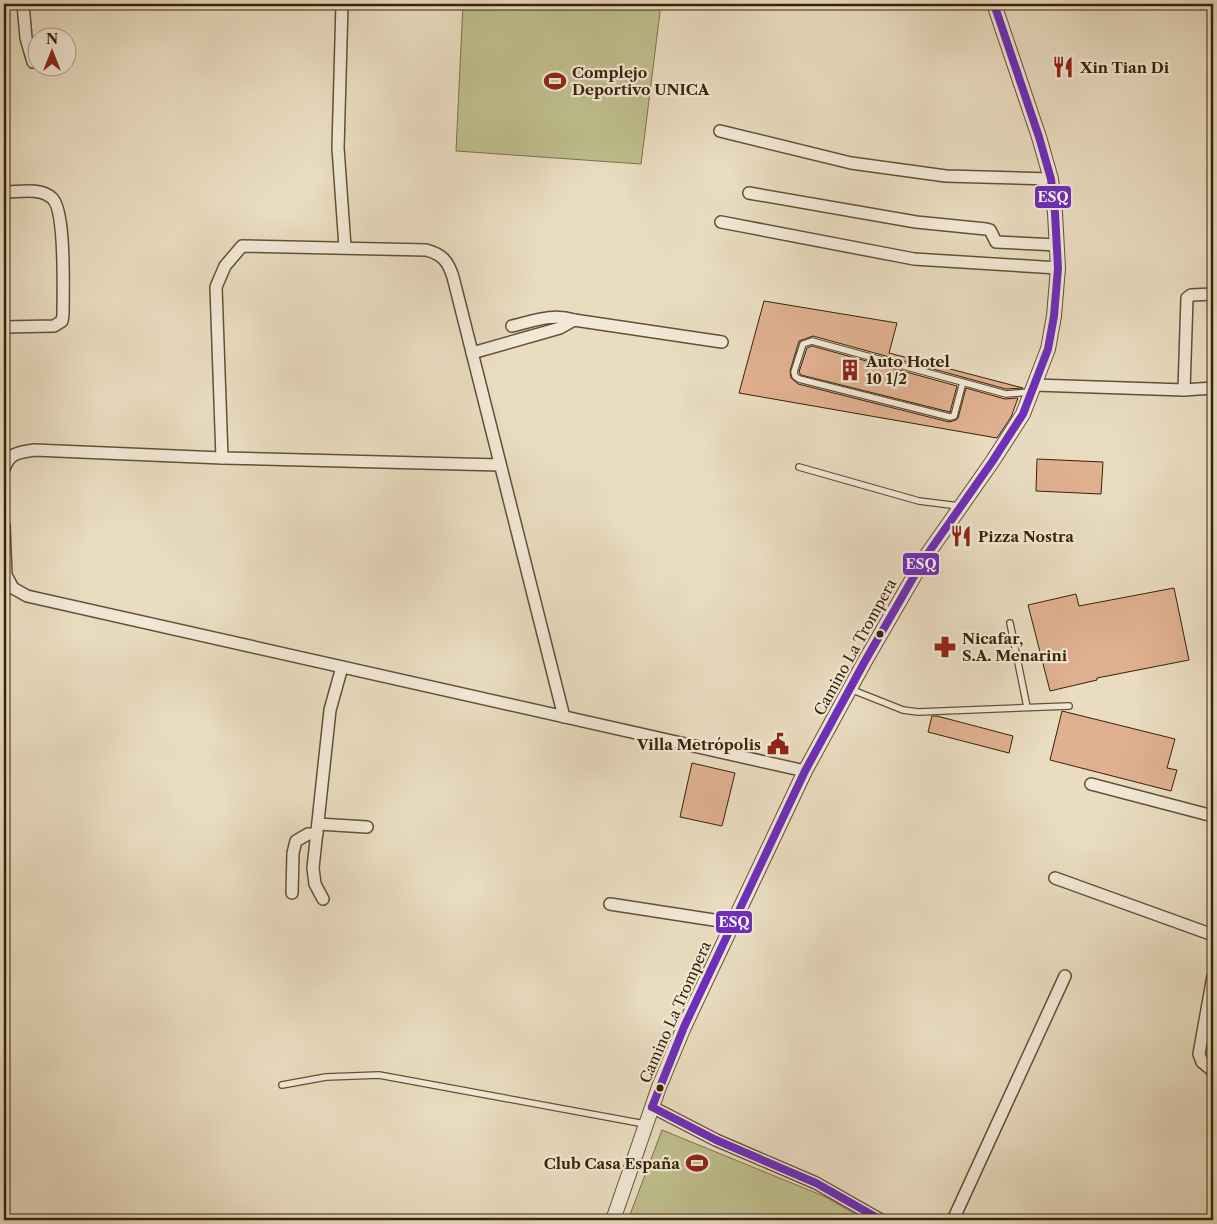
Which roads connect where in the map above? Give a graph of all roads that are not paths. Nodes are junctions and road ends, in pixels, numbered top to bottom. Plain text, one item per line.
1 (23, 4) edge
2 (342, 4) edge
3 (994, 4) edge
4 (28, 45) edge
5 (720, 131) dead end
6 (1051, 179) junction
7 (4, 192) edge
8 (749, 193) dead end
9 (721, 222) dead end
10 (1056, 245) junction
11 (345, 247) junction
12 (1058, 268) junction
13 (1213, 294) edge
14 (574, 320) junction
15 (512, 326) dead end
16 (4, 327) edge
17 (722, 342) dead end
18 (472, 353) junction
19 (963, 382) junction
20 (1213, 388) edge
21 (1034, 389) junction
22 (1184, 390) junction
23 (222, 458) junction
24 (500, 465) junction
25 (799, 467) dead end
26 (4, 469) edge
27 (961, 507) junction
28 (4, 526) edge
29 (1010, 623) dead end
30 (342, 666) junction
31 (850, 689) junction
32 (1069, 706) dead end
33 (1027, 707) junction
34 (564, 717) junction
35 (805, 771) junction
36 (1091, 784) dead end
37 (1213, 816) edge
38 (367, 828) dead end
39 (317, 829) junction
40 (1055, 878) dead end
41 (292, 893) dead end
42 (322, 899) dead end
43 (610, 904) dead end
44 (733, 923) junction
45 (1213, 935) edge
46 (1065, 976) dead end
47 (1213, 976) edge
48 (1213, 1071) edge
49 (282, 1085) dead end
50 (652, 1107) junction
51 (646, 1124) junction
52 (613, 1220) edge
53 (881, 1220) edge
54 (953, 1220) edge

1 - 4 street
2 - 11 street
3 - 6 street, Camino La Trompera
5 - 6 street
6 - 10 street, Camino La Trompera
7 - 16 street
8 - 10 street
9 - 12 street
10 - 12 street, Camino La Trompera
11 - 18 street
11 - 23 street
12 - 21 street, Camino La Trompera
13 - 22 street
14 - 15 street
14 - 17 street
14 - 18 street
18 - 24 street
19 - 19 lane
19 - 21 lane
20 - 22 street
21 - 22 street
21 - 27 street, Camino La Trompera
23 - 24 street
23 - 26 street
24 - 34 street
25 - 27 lane
27 - 31 street, Camino La Trompera
28 - 30 street
29 - 33 lane
30 - 34 street
30 - 39 street
31 - 33 lane
31 - 35 street, Camino La Trompera
32 - 33 lane
34 - 35 street
35 - 44 street, Camino La Trompera
36 - 37 street
38 - 39 street
39 - 41 street
39 - 42 street
40 - 45 street
43 - 44 street
44 - 50 street, Camino La Trompera
46 - 54 street
47 - 48 street
49 - 51 lane
50 - 51 street, Camino La Trompera
50 - 53 street
51 - 52 street, Camino La Trompera

